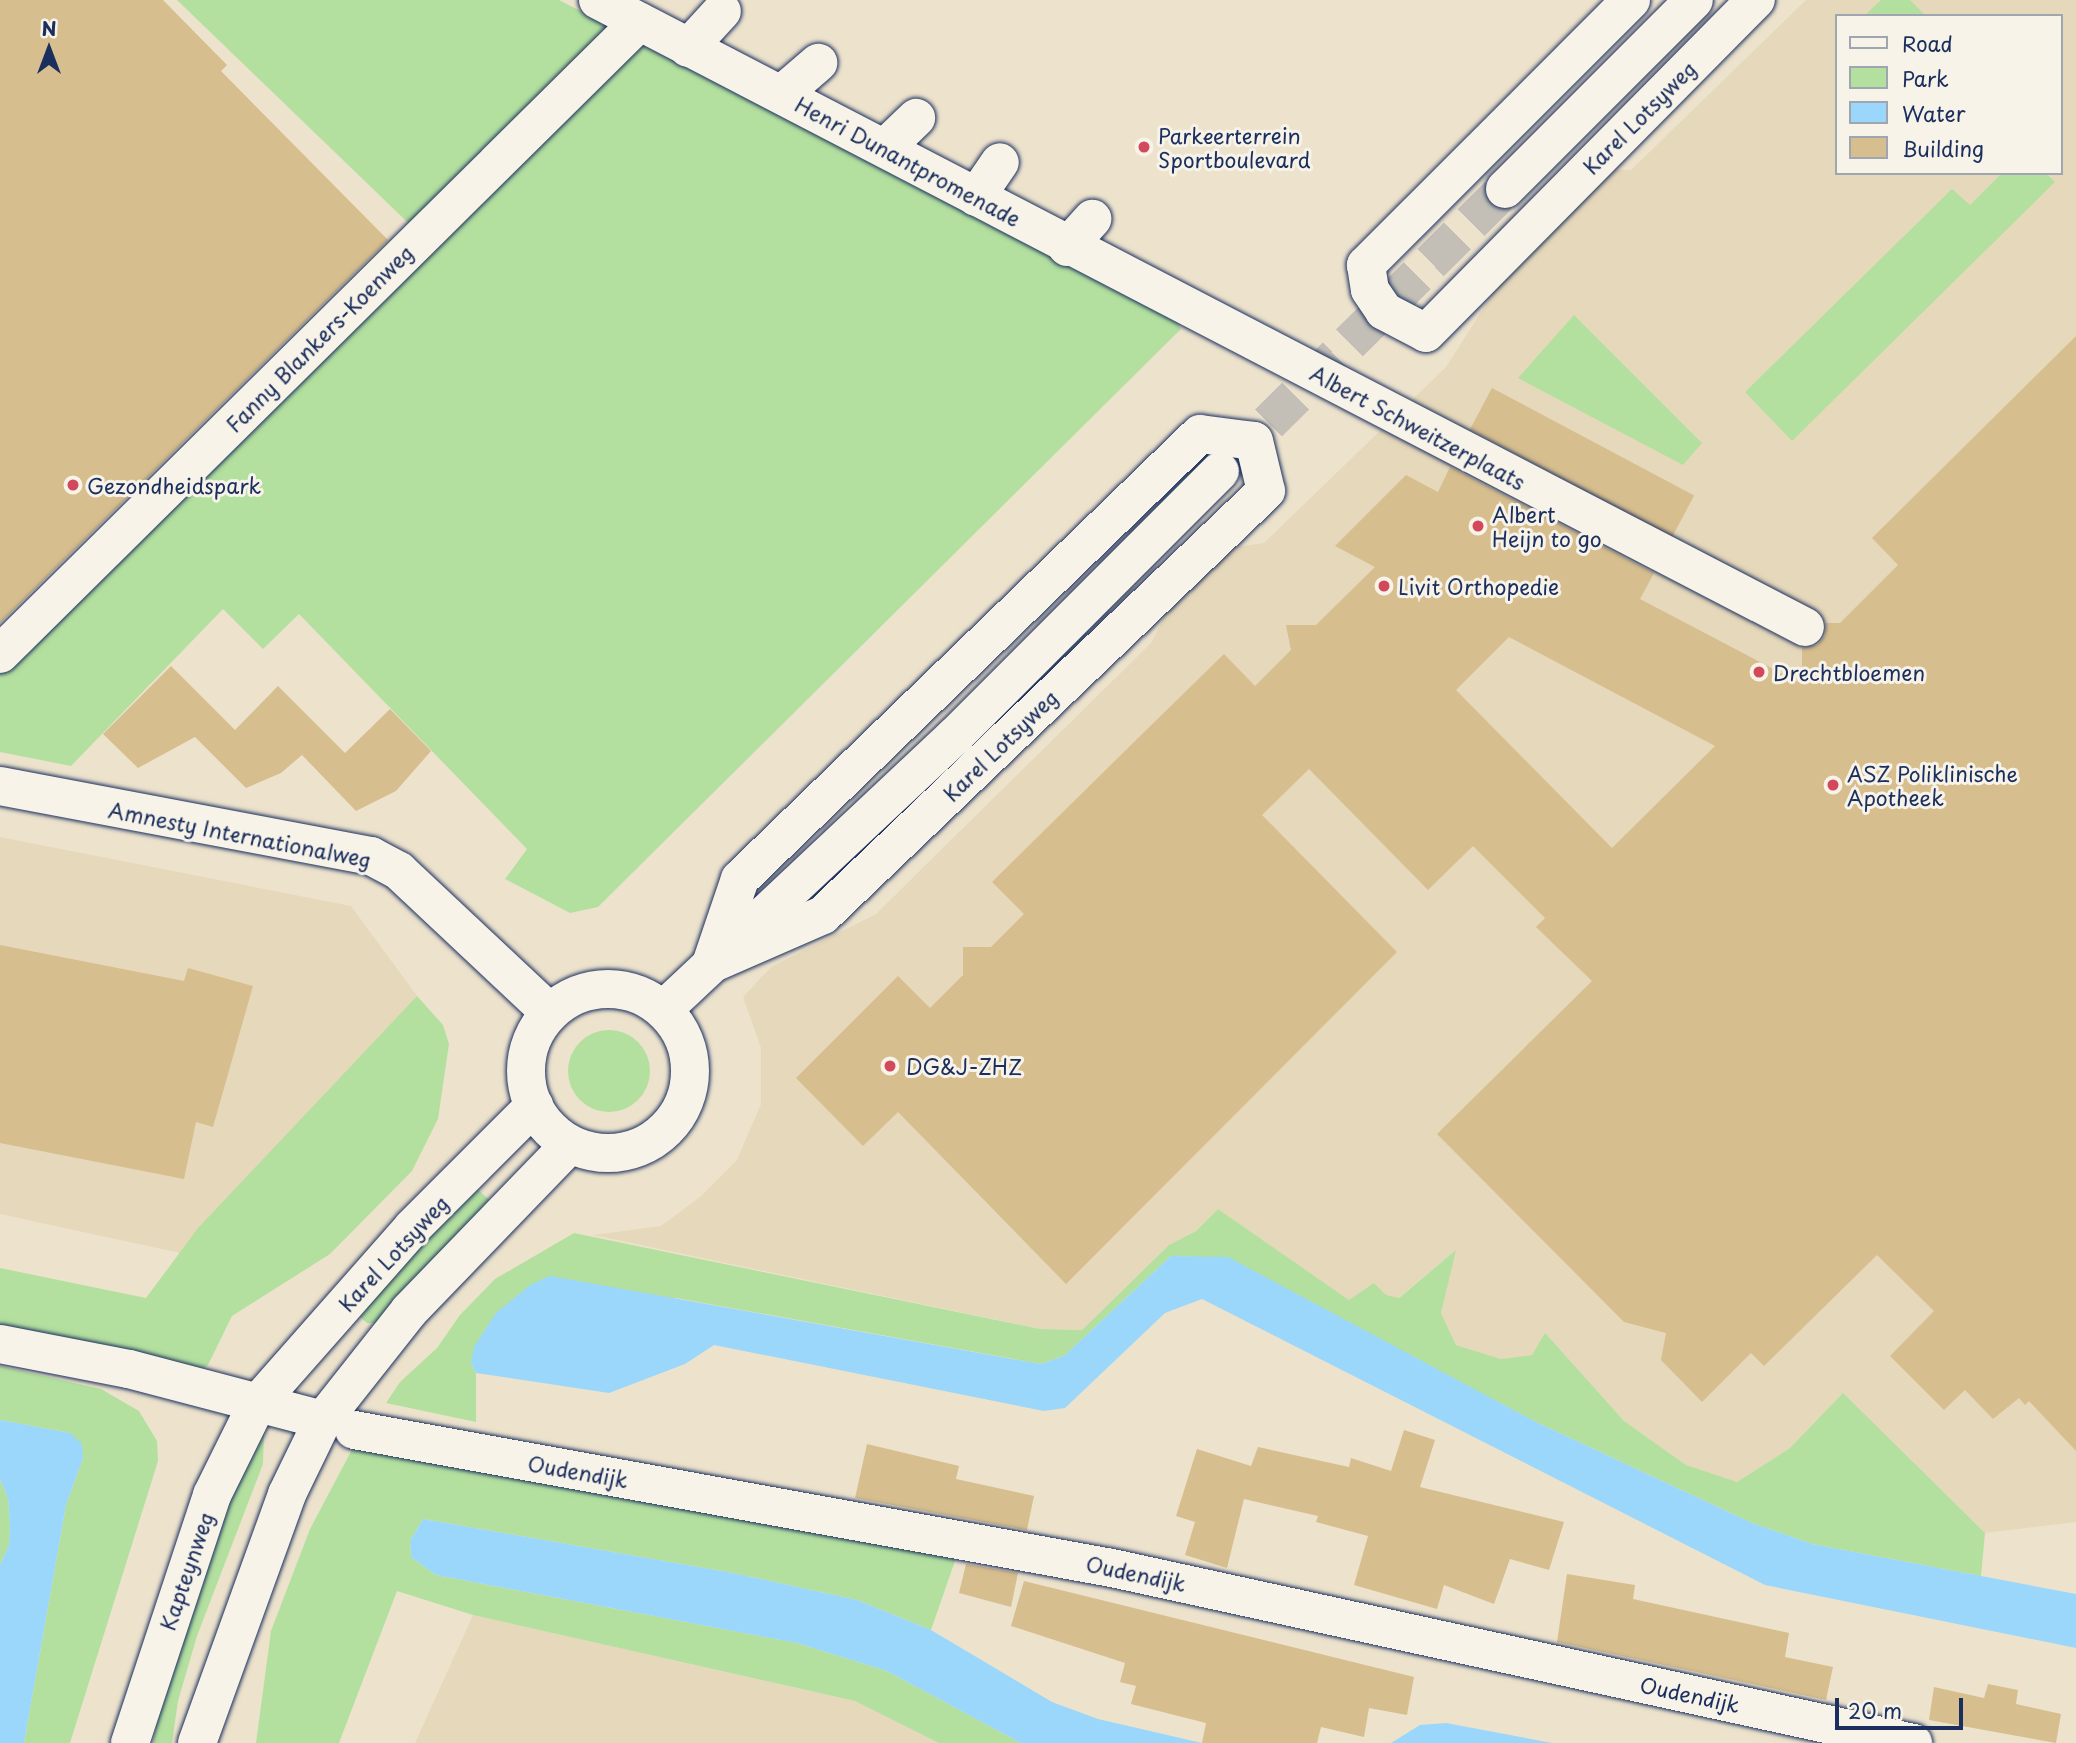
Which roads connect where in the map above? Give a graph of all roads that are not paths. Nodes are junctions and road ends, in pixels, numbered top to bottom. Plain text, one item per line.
1 (598, 0) edge
2 (1631, 0) edge
3 (1695, 0) edge
4 (1756, 0) edge
5 (722, 11) dead end
6 (639, 22) junction
7 (688, 48) junction
8 (818, 63) dead end
9 (782, 94) junction
10 (916, 118) dead end
11 (886, 147) junction
12 (1000, 162) dead end
13 (1462, 172) junction
14 (1505, 189) tunnel mouth
15 (976, 197) junction
16 (1093, 219) dead end
17 (1521, 233) junction
18 (1067, 247) junction
19 (1218, 322) joint
20 (1220, 471) tunnel mouth
21 (1805, 628) dead end
22 (0, 654) edge
23 (0, 786) edge
24 (712, 964) junction
25 (664, 1009) junction
26 (550, 1013) junction
27 (534, 1106) junction
28 (570, 1144) junction
29 (0, 1344) edge
30 (257, 1404) junction
31 (339, 1425) junction
32 (130, 1743) edge
33 (197, 1743) edge
34 (1913, 1743) edge

1 - 6 street, Henri Dunantpromenade
2 - 13 street
3 - 14 street, Karel Lotsyweg
4 - 17 street, Karel Lotsyweg
5 - 7 street
6 - 7 street, Henri Dunantpromenade
6 - 22 street, Fanny Blankers-Koenweg
7 - 9 street, Henri Dunantpromenade
8 - 9 street
9 - 11 street, Henri Dunantpromenade
10 - 11 street
11 - 15 street, Henri Dunantpromenade
12 - 15 street
13 - 17 street
13 - 17 street, Karel Lotsyweg
15 - 18 street, Henri Dunantpromenade
16 - 18 street
18 - 19 street, Henri Dunantpromenade
19 - 21 street, Albert Schweitzerplaats
20 - 24 street, Karel Lotsyweg
23 - 26 street, Amnesty Internationalweg
24 - 24 street, Karel Lotsyweg
24 - 25 street, Karel Lotsyweg
25 - 26 street
25 - 28 street
26 - 27 street
27 - 28 street
27 - 30 street, Karel Lotsyweg
28 - 31 street
29 - 30 street, Oudendijk
30 - 31 street, Oudendijk
30 - 32 street, Kapteynweg
31 - 33 street
31 - 34 street, Oudendijk

